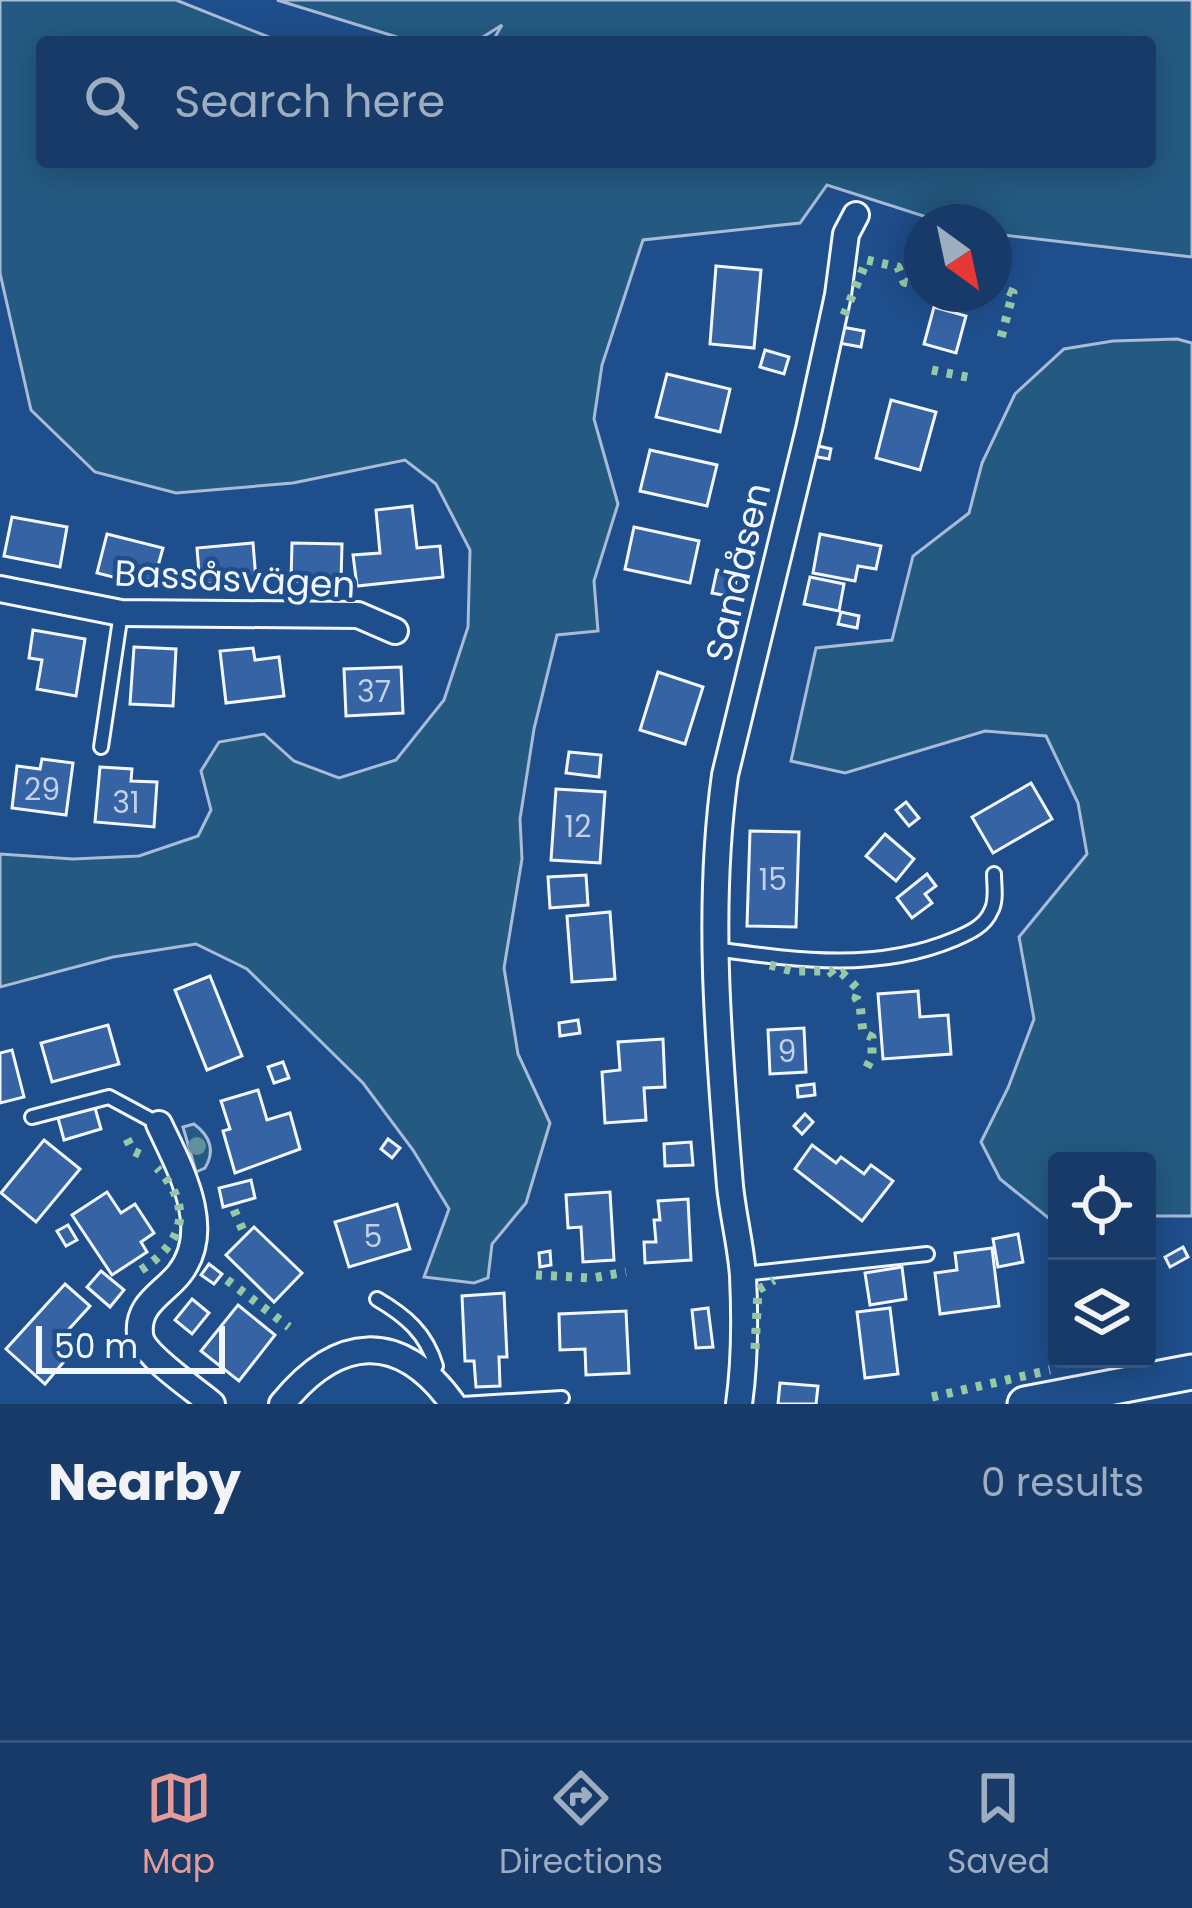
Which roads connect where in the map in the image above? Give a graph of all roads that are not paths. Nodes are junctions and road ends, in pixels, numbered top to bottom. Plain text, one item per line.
1 (856, 215) dead end
2 (0, 590) edge
3 (121, 613) junction
4 (395, 631) dead end
5 (101, 747) dead end
6 (994, 874) dead end
7 (715, 950) junction
8 (32, 1117) dead end
9 (159, 1124) joint
10 (927, 1254) dead end
11 (743, 1274) junction
12 (377, 1299) dead end
13 (1192, 1372) edge
14 (429, 1375) junction
15 (562, 1398) dead end
16 (212, 1404) edge
17 (282, 1404) edge
18 (453, 1404) edge
19 (462, 1404) edge
20 (740, 1404) edge
21 (1024, 1404) edge

1 - 7 street, Sandåsen
2 - 3 street, Bassåsvägen
3 - 4 street, Bassåsvägen
3 - 5 lane
6 - 7 lane
7 - 11 street, Sandåsen
8 - 9 lane
9 - 16 street
10 - 11 lane
11 - 20 street, Sandåsen
12 - 14 lane
13 - 21 street
14 - 17 street
14 - 18 street
15 - 19 lane

